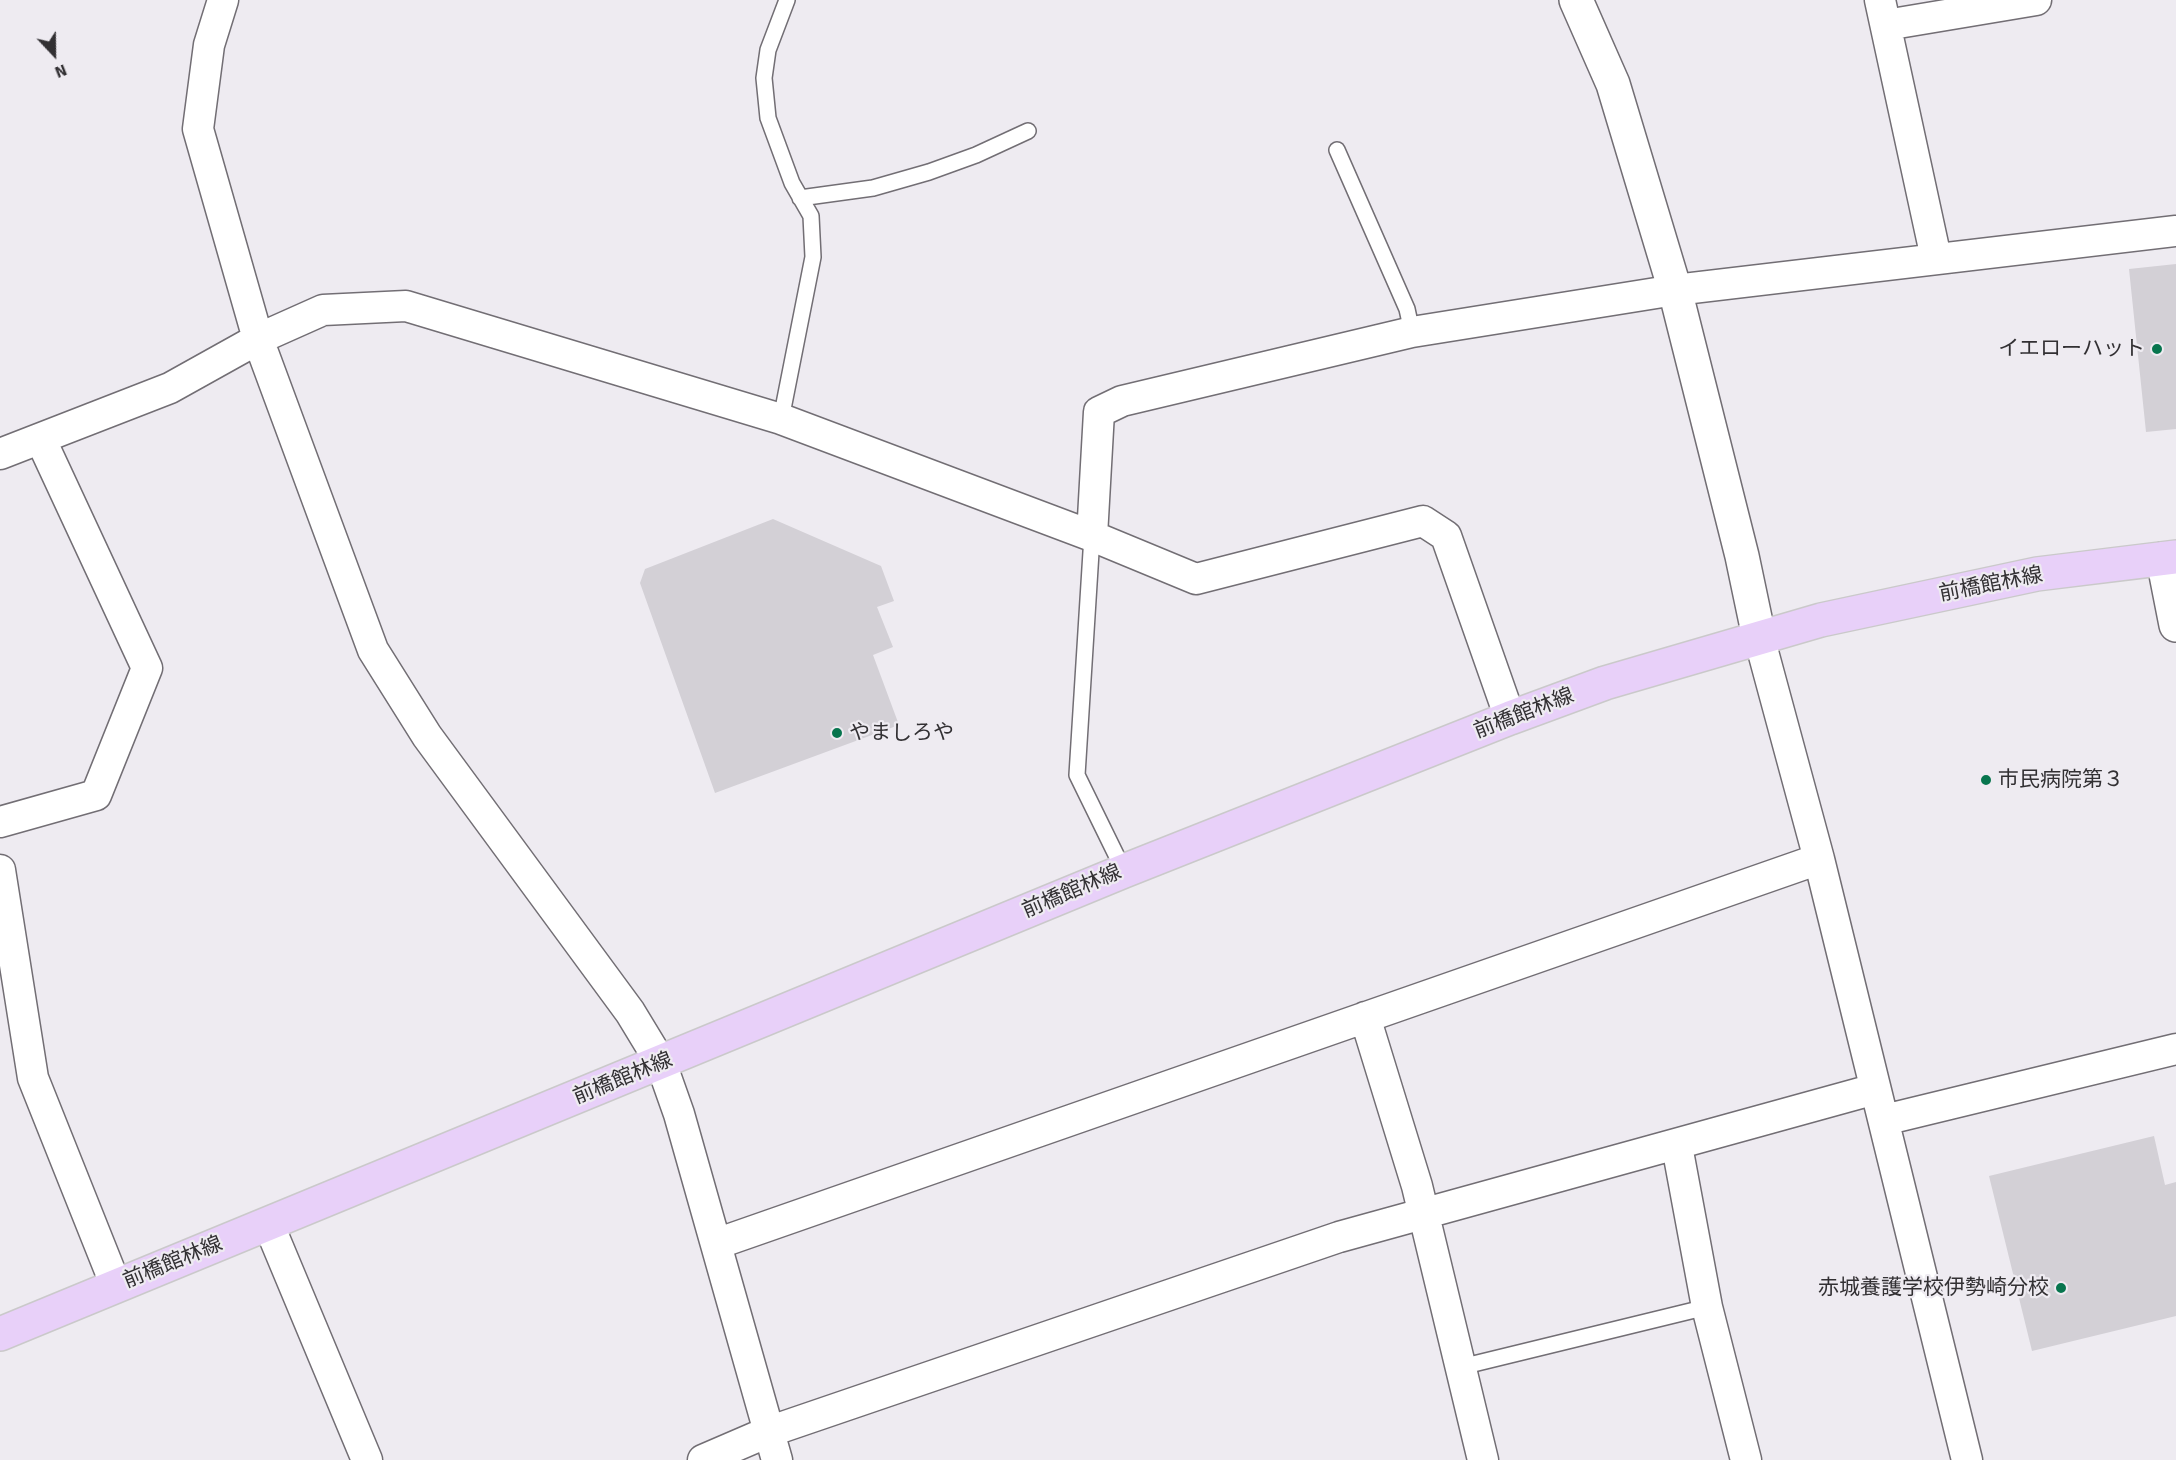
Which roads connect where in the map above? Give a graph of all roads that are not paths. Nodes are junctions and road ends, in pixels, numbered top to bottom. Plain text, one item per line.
1 (223, 0) edge
2 (787, 0) edge
3 (1576, 0) edge
4 (2036, 0) edge
5 (1883, 12) edge
6 (1028, 131) dead end
7 (1337, 150) dead end
8 (800, 198) junction
9 (2176, 231) edge
10 (1936, 258) junction
11 (1675, 290) junction
12 (1412, 332) junction
13 (258, 339) junction
14 (781, 419) junction
15 (40, 440) junction
16 (0, 454) edge
17 (1092, 536) junction
18 (2170, 558) edge
19 (2176, 625) edge
20 (1759, 637) junction
21 (1510, 718) junction
22 (0, 822) edge
23 (1819, 859) junction
24 (0, 870) edge
25 (1124, 871) junction
26 (1365, 1017) junction
27 (2176, 1049) edge
28 (661, 1063) junction
29 (1875, 1089) junction
30 (1884, 1120) junction
31 (1677, 1146) junction
32 (1424, 1213) junction
33 (268, 1223) junction
34 (716, 1244) junction
35 (116, 1286) junction
36 (1707, 1307) junction
37 (0, 1334) edge
38 (1461, 1367) junction
39 (768, 1432) junction
40 (368, 1460) edge
41 (703, 1460) edge
42 (777, 1460) edge
43 (1483, 1460) edge
44 (1746, 1460) edge
45 (1967, 1460) edge

1 - 13 street
2 - 8 lane
3 - 11 street
4 - 5 street
5 - 10 street
6 - 8 lane
7 - 12 lane
8 - 14 lane
9 - 10 street
10 - 11 street
11 - 12 street
11 - 20 street
12 - 17 street
13 - 14 street
13 - 15 street
13 - 28 street
14 - 17 street
15 - 16 street
15 - 22 street
17 - 21 street
17 - 25 lane
18 - 19 street
18 - 20 main road, 前橋館林線
20 - 21 main road, 前橋館林線
20 - 23 street
21 - 25 main road, 前橋館林線
23 - 26 street
23 - 29 street
24 - 35 street
25 - 28 main road, 前橋館林線
26 - 32 street
26 - 34 street
27 - 30 street
28 - 33 main road, 前橋館林線
28 - 34 street
29 - 30 street
29 - 31 street
30 - 45 street
31 - 32 street
31 - 36 street
32 - 38 street
32 - 39 street
33 - 35 main road, 前橋館林線
33 - 40 street
34 - 39 street
35 - 37 main road, 前橋館林線
36 - 38 lane
36 - 44 street
38 - 43 street
39 - 41 street
39 - 42 street

